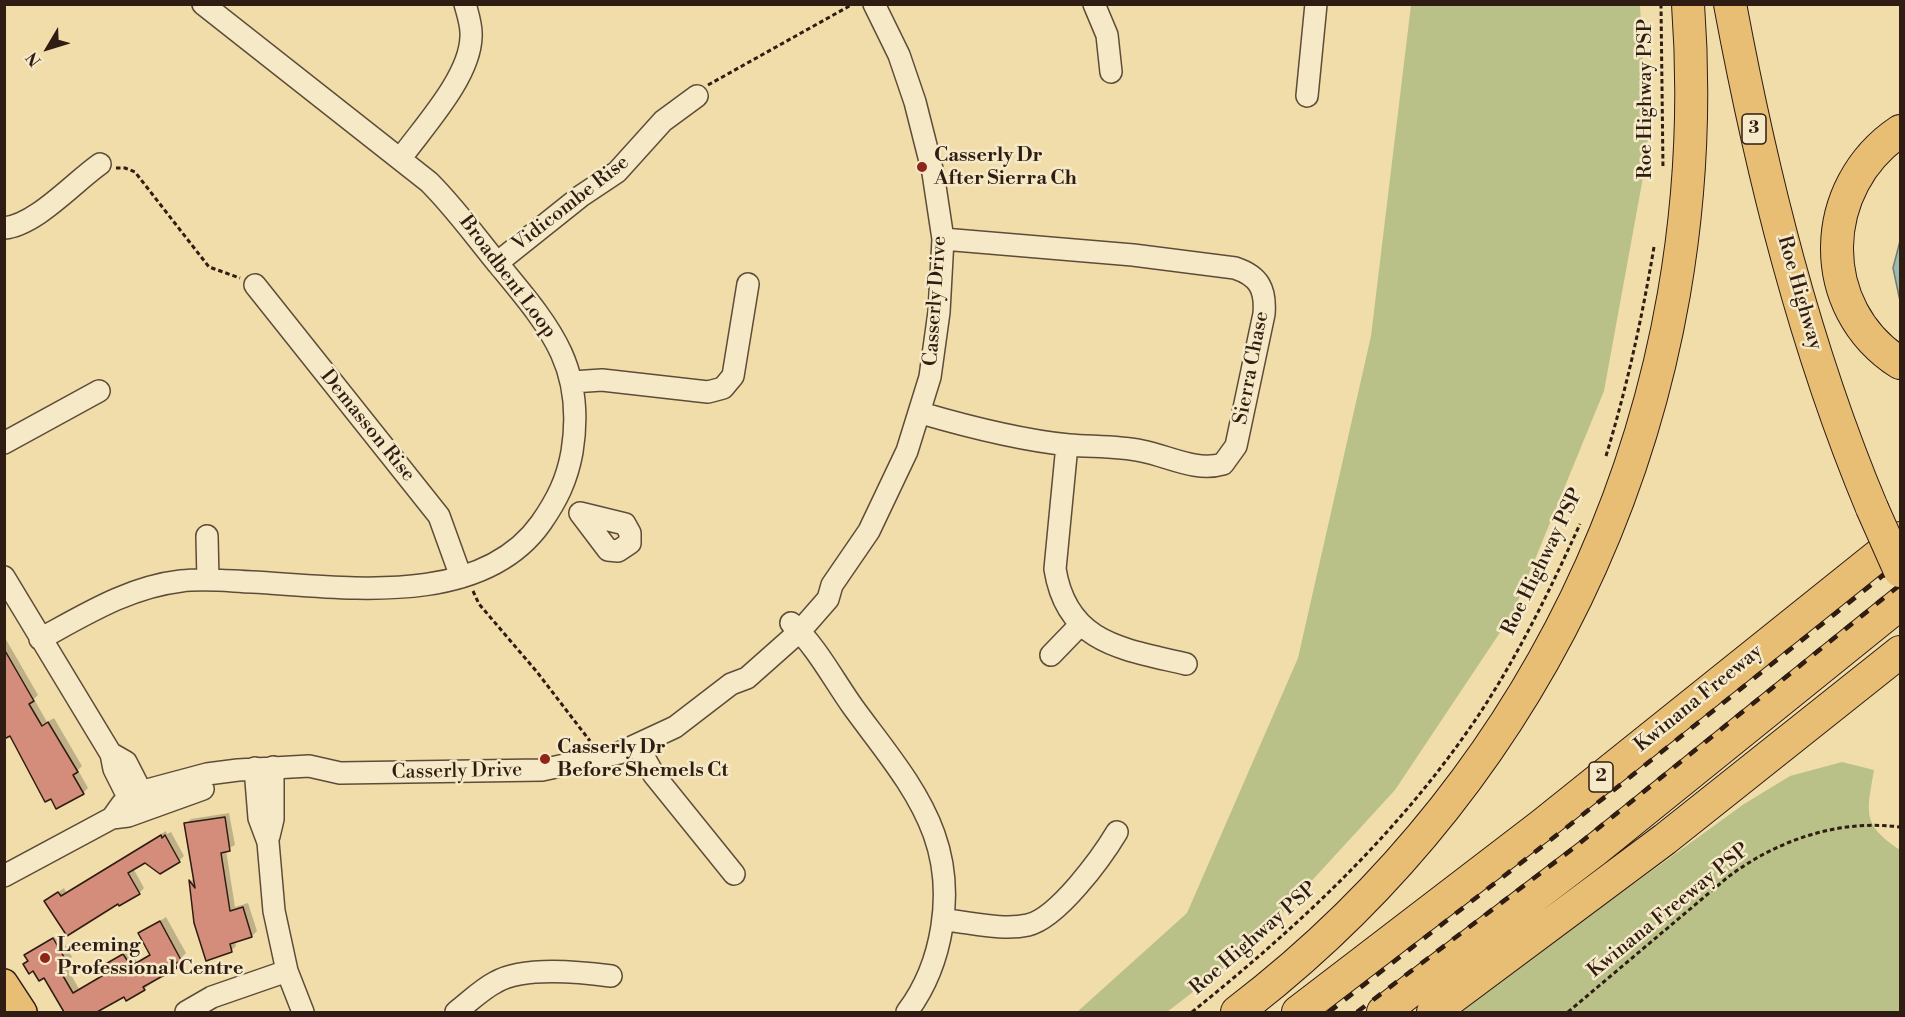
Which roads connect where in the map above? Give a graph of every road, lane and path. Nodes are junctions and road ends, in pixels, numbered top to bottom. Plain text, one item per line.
1 (203, 4) edge
2 (465, 4) edge
3 (853, 4) edge
4 (874, 4) edge
5 (1094, 4) edge
6 (1316, 4) edge
7 (1661, 4) edge
8 (1689, 4) edge
9 (1730, 4) edge
10 (1112, 72) dead end
11 (697, 96) joint
12 (1307, 96) dead end
13 (1900, 131) edge
14 (401, 158) junction
15 (100, 165) joint
16 (1663, 170) dead end
17 (4, 228) edge
18 (943, 239) junction
19 (1656, 239) dead end
20 (497, 263) junction
21 (748, 284) dead end
22 (255, 285) joint
23 (1900, 363) edge
24 (572, 382) junction
25 (99, 391) dead end
26 (921, 412) junction
27 (4, 443) edge
28 (1067, 445) junction
29 (1603, 464) dead end
30 (558, 499) junction
31 (1875, 506) junction
32 (580, 513) dead end
33 (1585, 515) dead end
34 (207, 536) dead end
35 (1900, 538) edge
36 (1900, 551) edge
37 (1900, 571) edge
38 (464, 576) junction
39 (4, 577) edge
40 (208, 580) junction
41 (1900, 604) edge
42 (1080, 625) junction
43 (789, 634) junction
44 (40, 639) junction
45 (1900, 652) edge
46 (1051, 655) dead end
47 (1186, 664) dead end
48 (637, 745) junction
49 (599, 759) junction
50 (264, 774) junction
51 (139, 803) junction
52 (1900, 827) edge
53 (1117, 832) dead end
54 (734, 874) dead end
55 (6, 877) edge
56 (944, 920) junction
57 (287, 971) junction
58 (611, 976) dead end
59 (4, 983) edge
60 (23, 1012) edge
61 (186, 1012) edge
62 (303, 1012) edge
63 (456, 1012) edge
64 (907, 1012) edge
65 (1192, 1012) edge
66 (1237, 1012) edge
67 (1298, 1012) edge
68 (1383, 1012) edge
69 (1433, 1012) edge
70 (1568, 1012) edge

1 - 14 street, Broadbent Loop
2 - 14 street
3 - 11 path
4 - 18 street, Casserly Drive
5 - 10 street
6 - 12 street
7 - 16 path, Roe Highway PSP
8 - 66 highway
9 - 31 highway, Roe Highway / 3
11 - 20 street, Vidicombe Rise
13 - 23 highway
14 - 20 street, Broadbent Loop
15 - 17 street
15 - 22 path
18 - 26 street, Casserly Drive
18 - 28 street, Sierra Chase
19 - 29 path
20 - 24 street, Broadbent Loop
21 - 24 street
22 - 38 street, Demasson Rise
24 - 30 street, Broadbent Loop
25 - 27 street
26 - 28 street, Sierra Chase
26 - 43 street, Casserly Drive
28 - 42 street
30 - 32 street
30 - 38 street, Broadbent Loop
31 - 36 highway
31 - 37 highway, bridge
33 - 65 path, Roe Highway PSP
34 - 40 street
35 - 67 highway, Kwinana Freeway / 2
38 - 40 street, Broadbent Loop
38 - 49 path
39 - 44 street
40 - 44 street, Broadbent Loop
41 - 68 highway
42 - 46 street
42 - 47 street
43 - 48 street, Casserly Drive
43 - 56 street
44 - 51 street
45 - 69 highway
48 - 49 street, Casserly Drive
48 - 54 street
49 - 50 street, Casserly Drive
50 - 51 street, Casserly Drive
50 - 57 street
51 - 55 street, Casserly Drive
52 - 70 path, Kwinana Freeway PSP
53 - 56 street
56 - 64 street
57 - 61 street
57 - 62 street
58 - 63 street
59 - 60 main road

